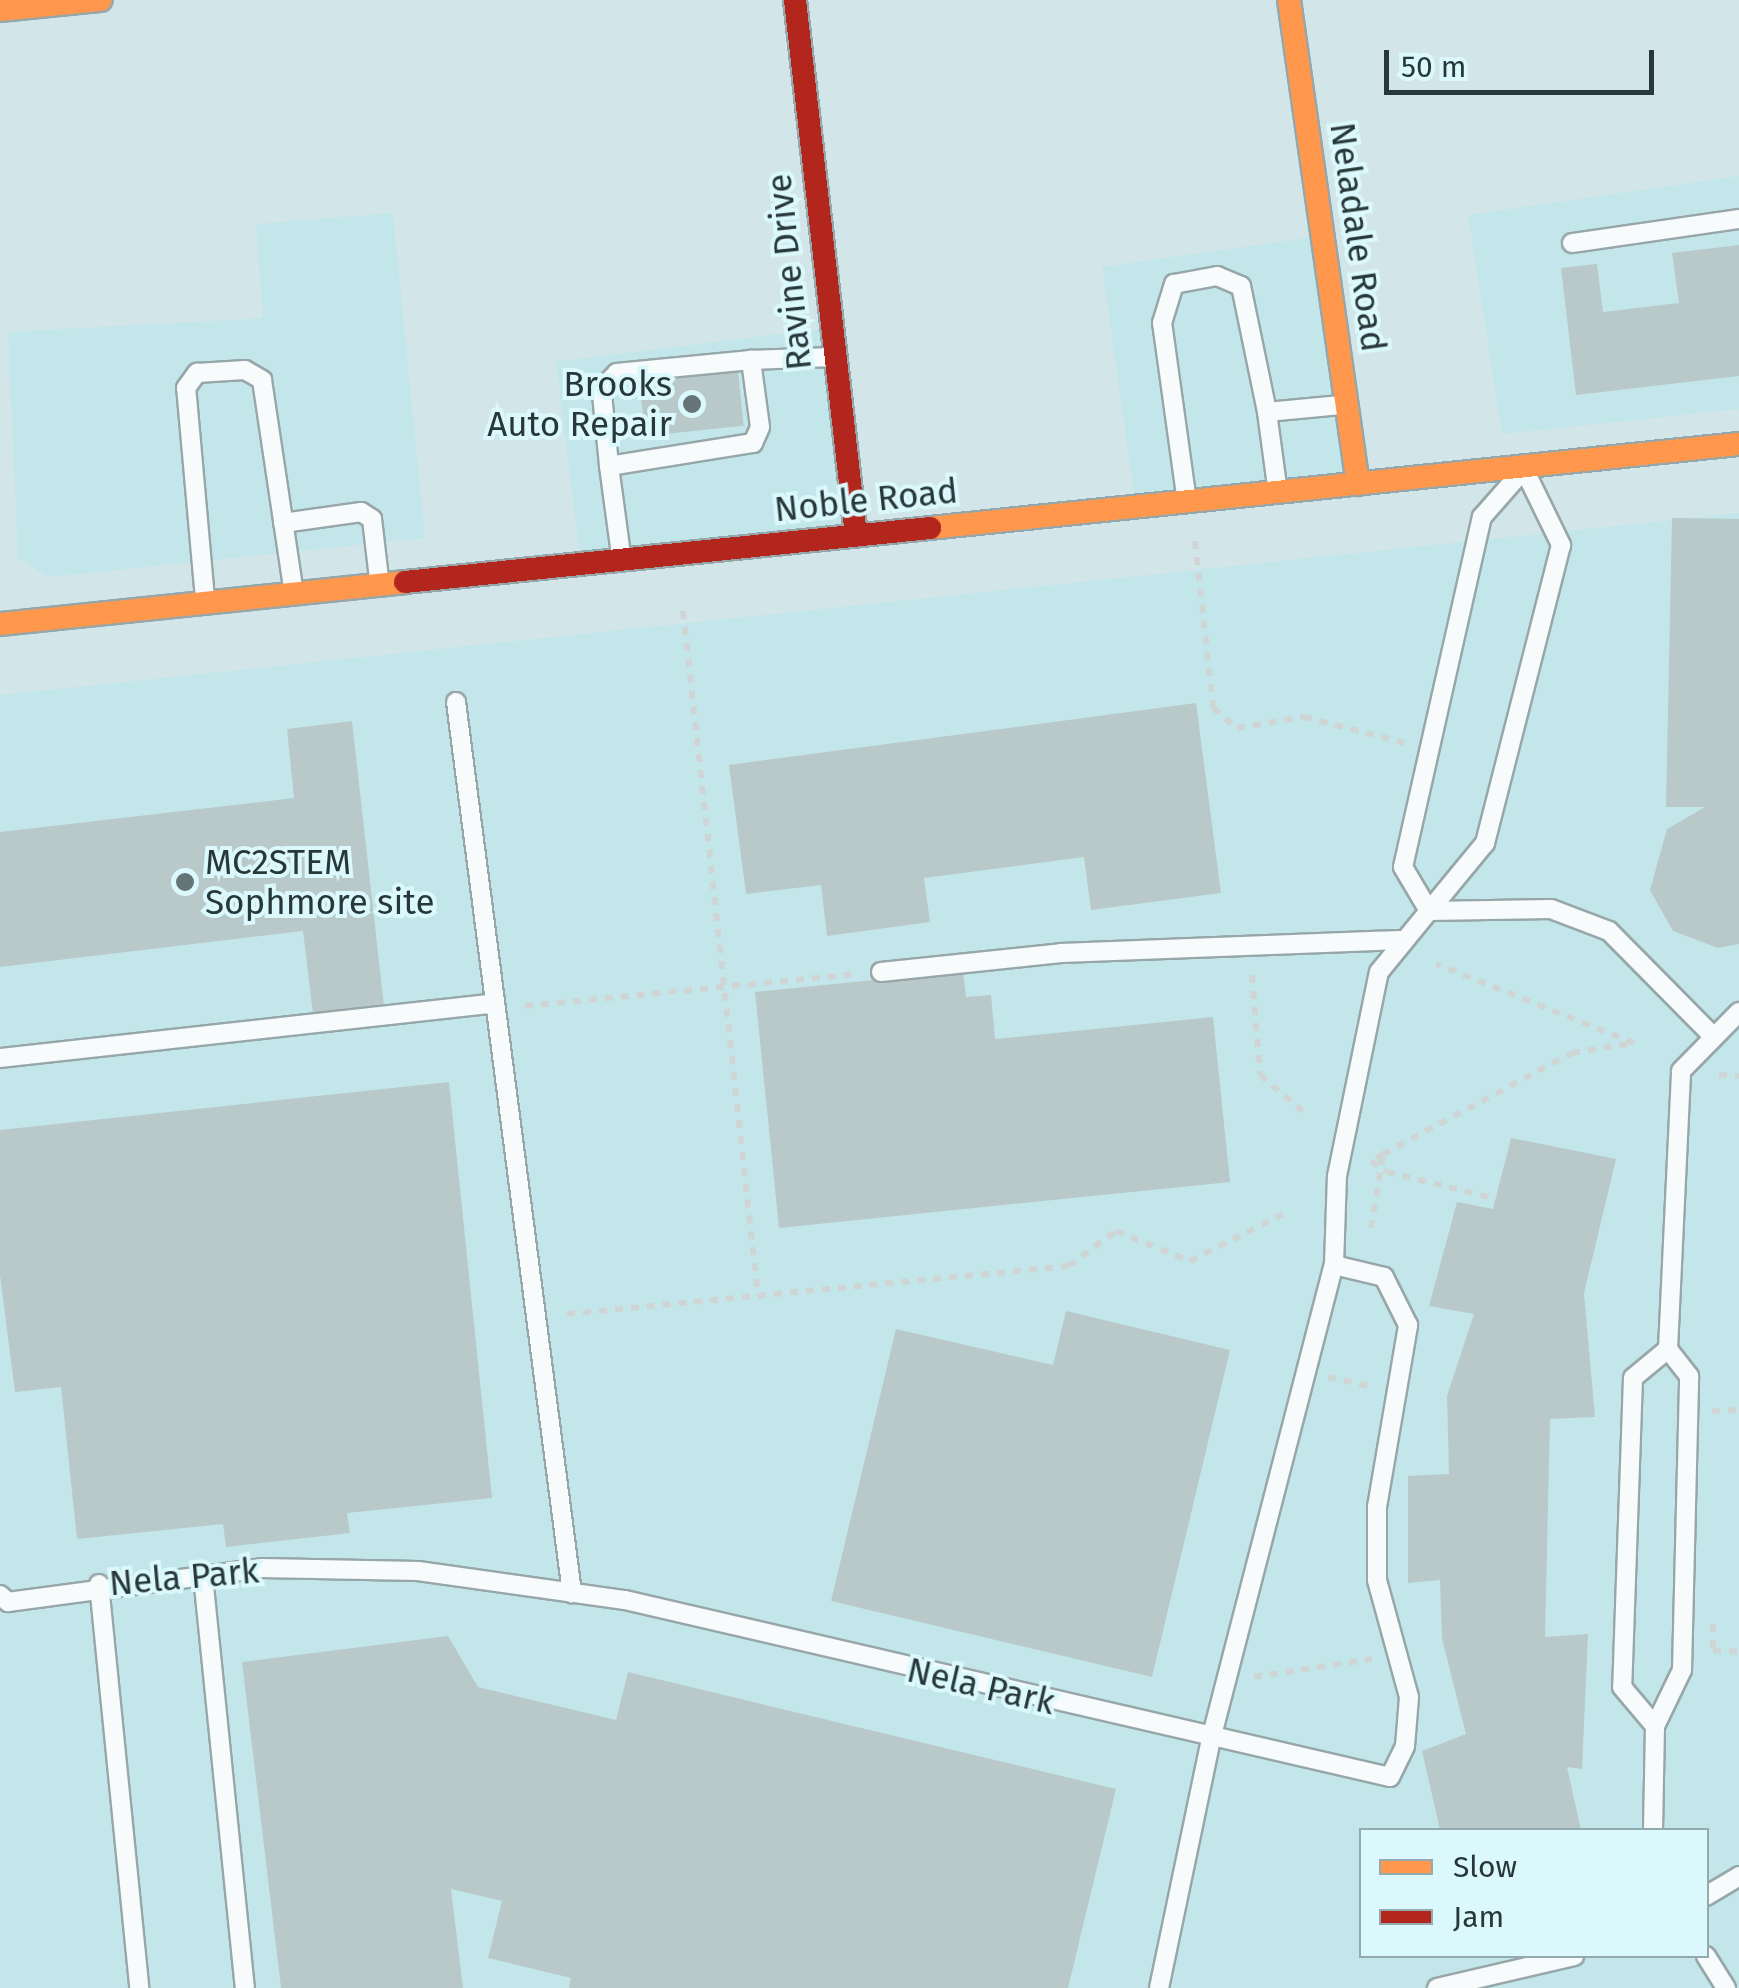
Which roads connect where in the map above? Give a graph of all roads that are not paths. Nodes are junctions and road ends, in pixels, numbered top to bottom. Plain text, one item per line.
1 (101, 0) edge
2 (795, 0) edge
3 (1289, 0) edge
4 (0, 10) edge
5 (1739, 219) edge
6 (1572, 243) dead end
7 (833, 357) junction
8 (751, 360) junction
9 (1346, 404) junction
10 (1266, 412) junction
11 (1739, 444) edge
12 (609, 466) junction
13 (1524, 469) junction
14 (1358, 484) junction
15 (1278, 492) junction
16 (1187, 502) junction
17 (284, 523) junction
18 (856, 536) junction
19 (622, 560) junction
20 (380, 585) junction
21 (294, 593) junction
22 (206, 602) junction
23 (0, 624) edge
24 (456, 702) dead end
25 (1429, 911) junction
26 (1400, 940) junction
27 (882, 972) road end
28 (491, 1004) junction
29 (1739, 1012) edge
30 (1714, 1037) junction
31 (0, 1058) edge
32 (1334, 1266) junction
33 (1668, 1348) junction
34 (203, 1576) junction
35 (99, 1584) junction
36 (572, 1593) junction
37 (4, 1599) edge
38 (1655, 1726) junction
39 (1211, 1739) junction
40 (1653, 1828) edge
41 (1739, 1876) edge
42 (1709, 1894) edge
43 (1565, 1958) edge
44 (1707, 1958) edge
45 (139, 1988) edge
46 (245, 1988) edge
47 (1159, 1988) edge
48 (1437, 1988) edge
49 (1726, 1988) edge

1 - 4 main road
2 - 7 main road, Ravine Drive
3 - 9 main road, Neladale Road
5 - 6 lane
7 - 8 lane
7 - 18 main road, Ravine Drive
8 - 12 lane
8 - 12 lane
9 - 10 lane
9 - 14 main road, Neladale Road
10 - 15 lane
10 - 16 lane
11 - 13 main road, Noble Road
12 - 19 lane
13 - 14 main road, Noble Road
13 - 25 lane
13 - 25 lane
14 - 15 main road, Noble Road
15 - 16 main road, Noble Road
16 - 18 main road, Noble Road
17 - 20 lane
17 - 21 lane
17 - 22 lane
18 - 19 main road, Noble Road
19 - 20 main road, Noble Road
20 - 21 main road, Noble Road
21 - 22 main road, Noble Road
22 - 23 main road, Noble Road
24 - 28 lane
25 - 26 lane
25 - 30 lane
26 - 27 lane
26 - 32 lane
28 - 31 lane
28 - 36 lane
29 - 30 lane
30 - 33 lane
32 - 39 lane
32 - 39 lane, Nela Park
33 - 38 lane
33 - 38 lane
34 - 35 lane, Nela Park
34 - 36 lane, Nela Park
34 - 46 lane
35 - 37 lane, Nela Park
35 - 45 lane
36 - 39 lane, Nela Park
38 - 40 lane
39 - 47 lane
41 - 42 lane
43 - 48 lane
44 - 49 lane

